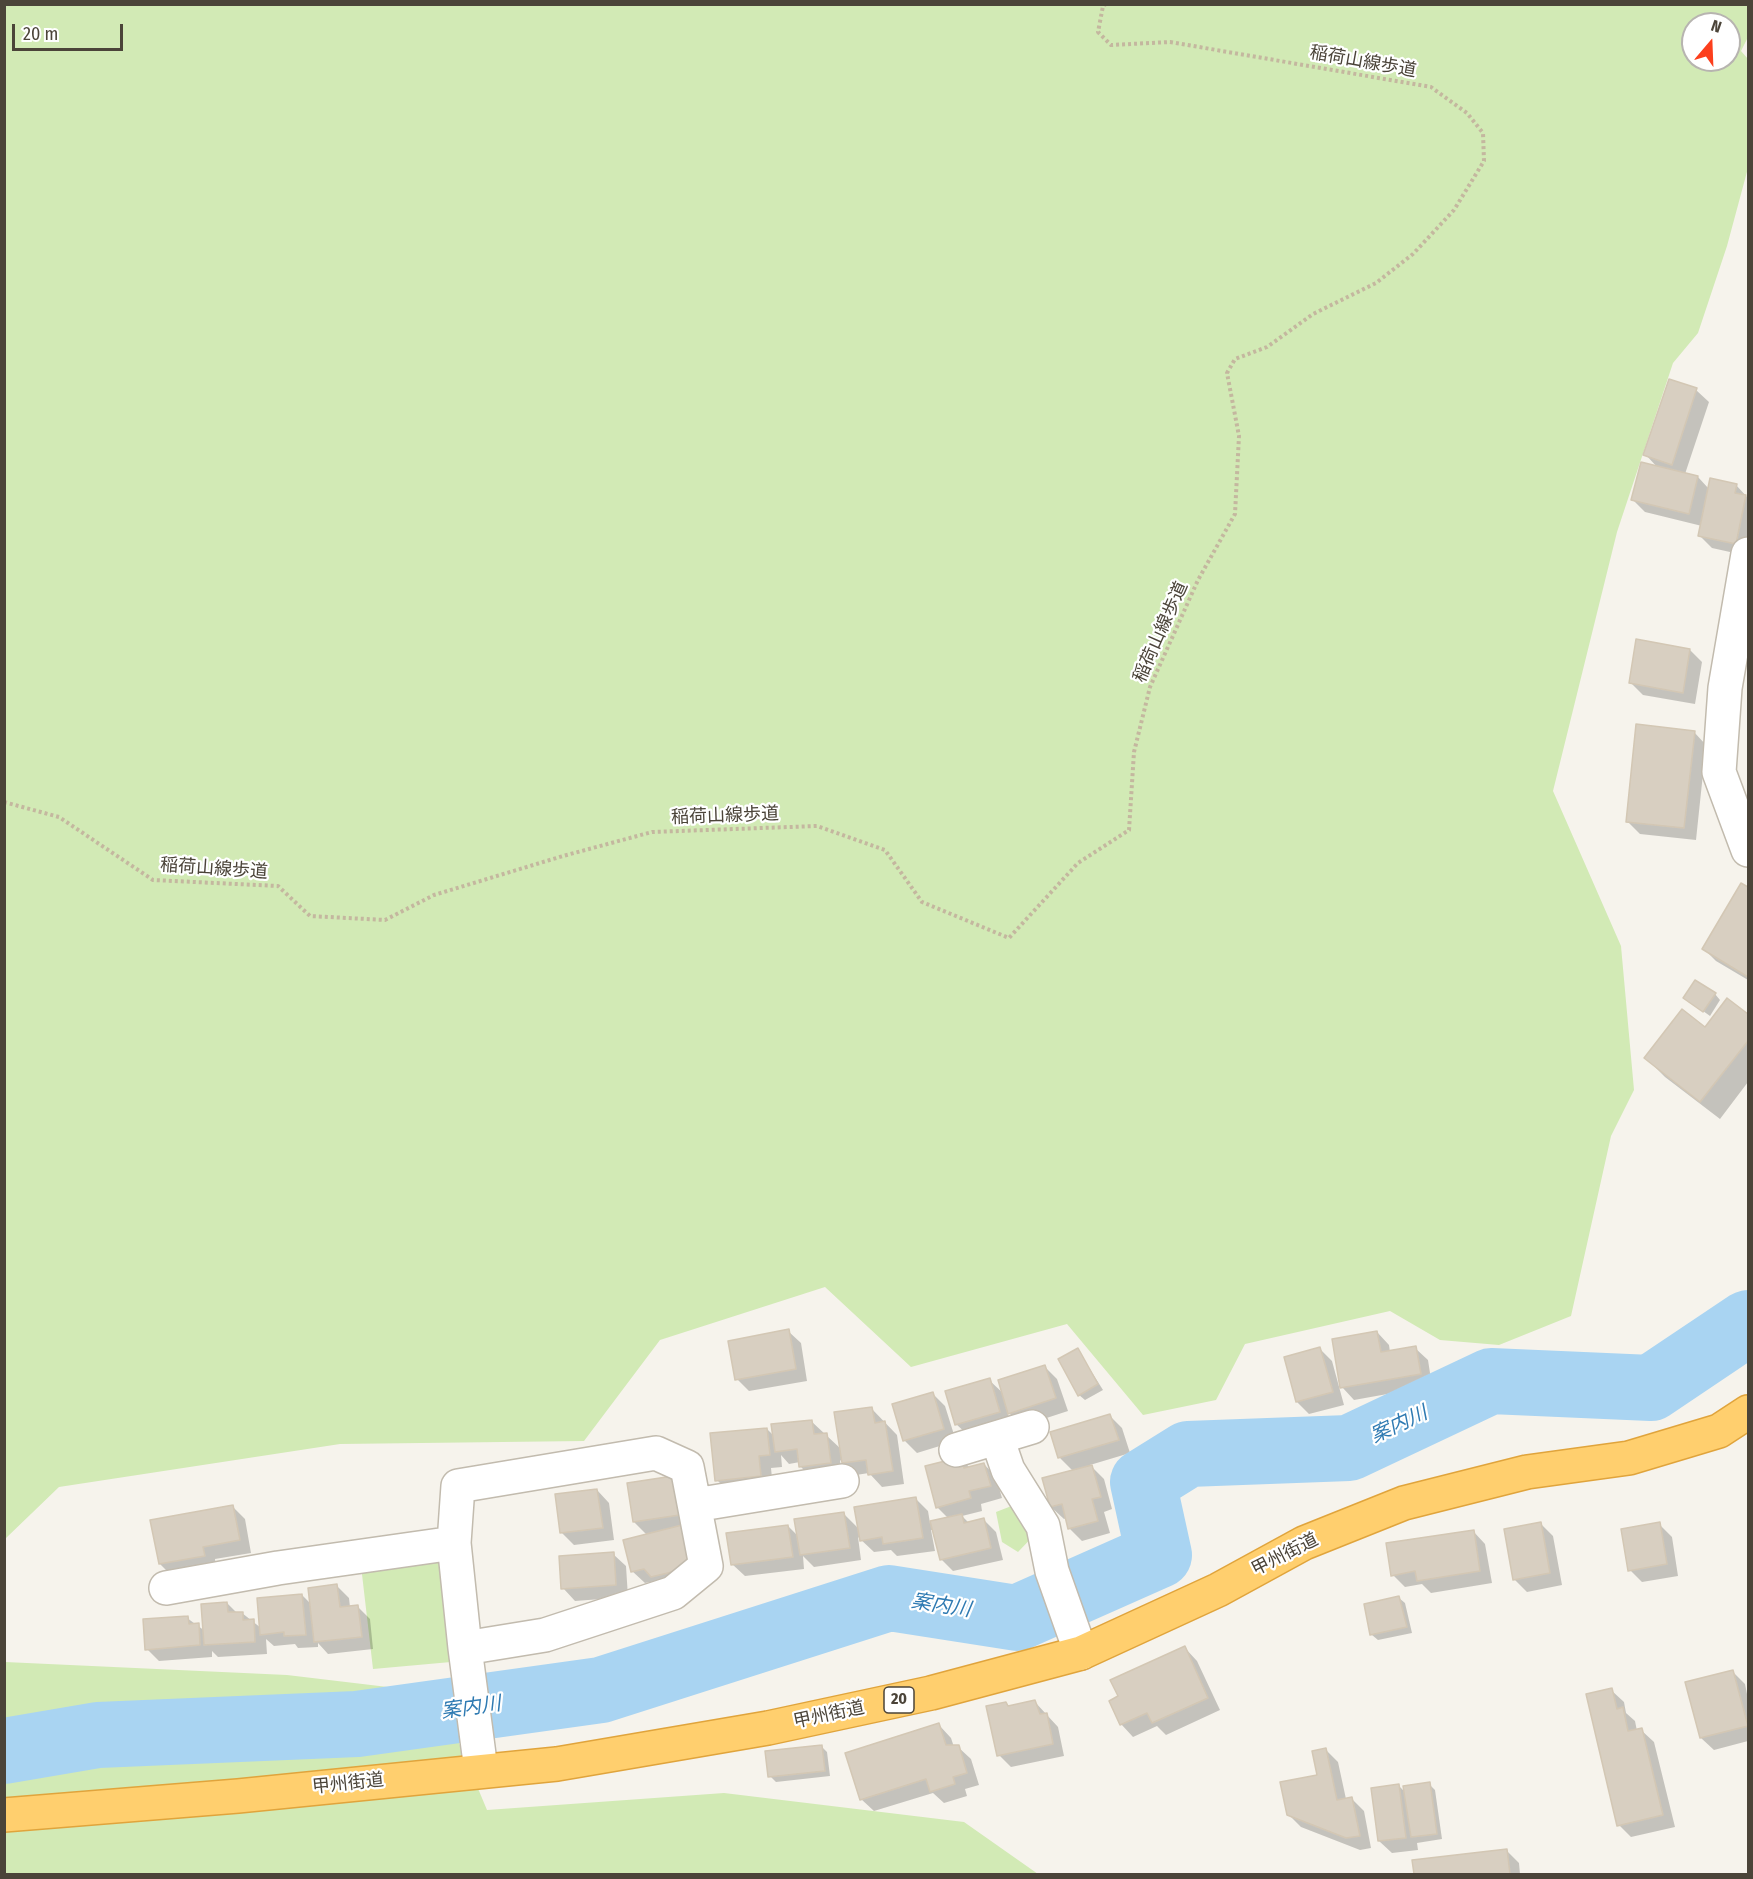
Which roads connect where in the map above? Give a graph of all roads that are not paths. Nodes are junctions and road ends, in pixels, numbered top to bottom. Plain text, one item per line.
1 (1749, 554) edge
2 (1749, 850) edge
3 (1749, 1412) edge
4 (1032, 1427) dead end
5 (997, 1438) junction
6 (956, 1450) dead end
7 (842, 1480) dead end
8 (695, 1505) junction
9 (454, 1543) junction
10 (166, 1588) dead end
11 (1081, 1653) junction
12 (466, 1662) junction
13 (481, 1770) junction
14 (4, 1815) edge

1 - 2 street
3 - 11 highway, 甲州街道 / 20
4 - 5 street
5 - 6 street
5 - 11 street
7 - 8 street
8 - 9 street
8 - 12 street
9 - 10 street
9 - 12 street
11 - 13 highway, 甲州街道 / 20
12 - 13 street
13 - 14 highway, 甲州街道 / 20

